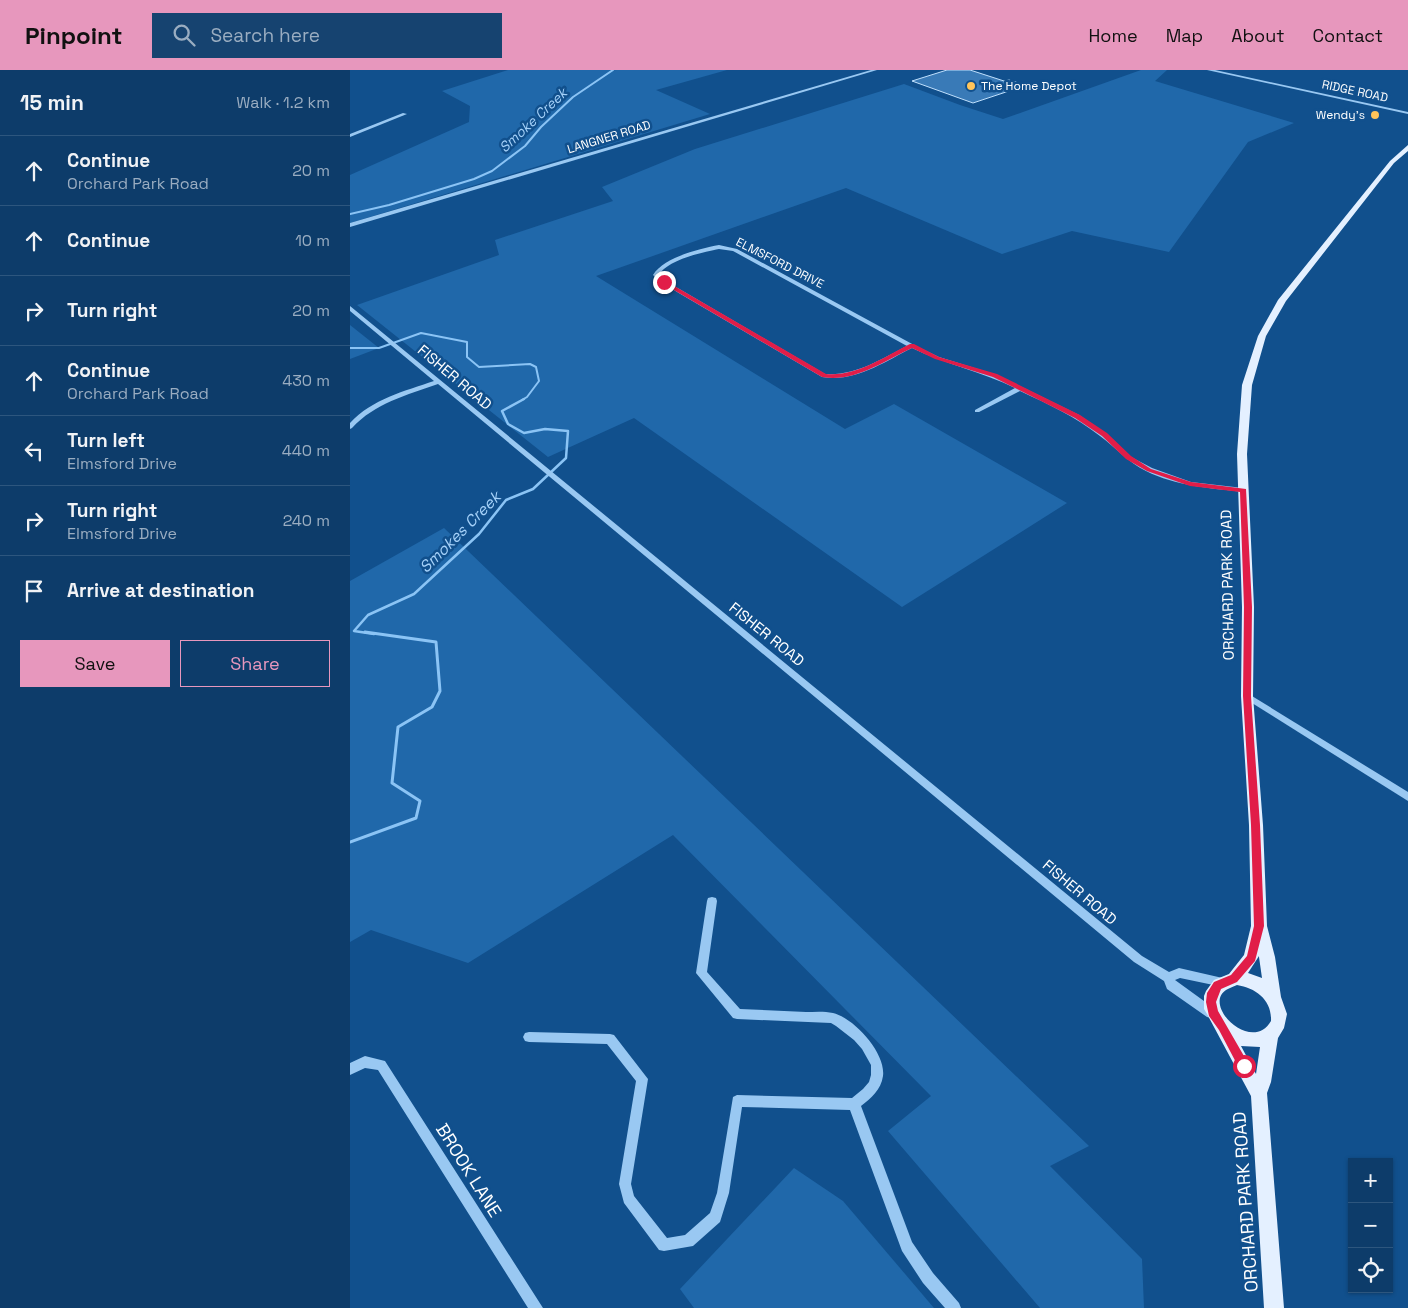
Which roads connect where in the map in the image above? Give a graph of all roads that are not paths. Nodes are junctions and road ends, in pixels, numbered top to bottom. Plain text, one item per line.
1 (875, 70) edge
2 (1209, 70) edge
3 (1408, 113) edge
4 (405, 114) dead end
5 (350, 136) edge
6 (1408, 147) edge
7 (350, 225) edge
8 (350, 308) edge
9 (912, 346) junction
10 (438, 382) junction
11 (1020, 388) junction
12 (977, 411) dead end
13 (350, 426) edge
14 (1243, 490) junction
15 (1247, 696) junction
16 (1408, 797) edge
17 (712, 901) dead end
18 (1259, 926) junction
19 (1169, 978) junction
20 (1228, 980) junction
21 (1273, 997) junction
22 (1219, 1022) junction
23 (1270, 1035) junction
24 (529, 1037) dead end
25 (365, 1062) joint
26 (350, 1069) edge
27 (1259, 1093) junction
28 (854, 1104) junction
29 (536, 1308) edge
30 (954, 1308) edge
31 (1274, 1308) edge

1 - 7 street, LANGNER ROAD
2 - 3 street, RIDGE ROAD
4 - 5 street
6 - 14 main road, ORCHARD PARK ROAD
8 - 10 street, FISHER ROAD
9 - 9 street, ELMSFORD DRIVE
9 - 11 street, ELMSFORD DRIVE
10 - 13 street
10 - 19 street, FISHER ROAD
11 - 12 street
11 - 14 street, ELMSFORD DRIVE
14 - 15 main road, ORCHARD PARK ROAD
15 - 16 street
15 - 18 main road, ORCHARD PARK ROAD
17 - 28 street
18 - 20 main road, ORCHARD PARK ROAD
18 - 21 main road, ORCHARD PARK ROAD
19 - 20 street
19 - 22 street, FISHER ROAD
20 - 21 main road
20 - 22 main road
21 - 23 main road
22 - 23 main road
22 - 27 main road, ORCHARD PARK ROAD
23 - 27 main road, ORCHARD PARK ROAD
24 - 28 street
25 - 26 street
25 - 29 street, BROOK LANE
27 - 31 main road, ORCHARD PARK ROAD
28 - 30 street

